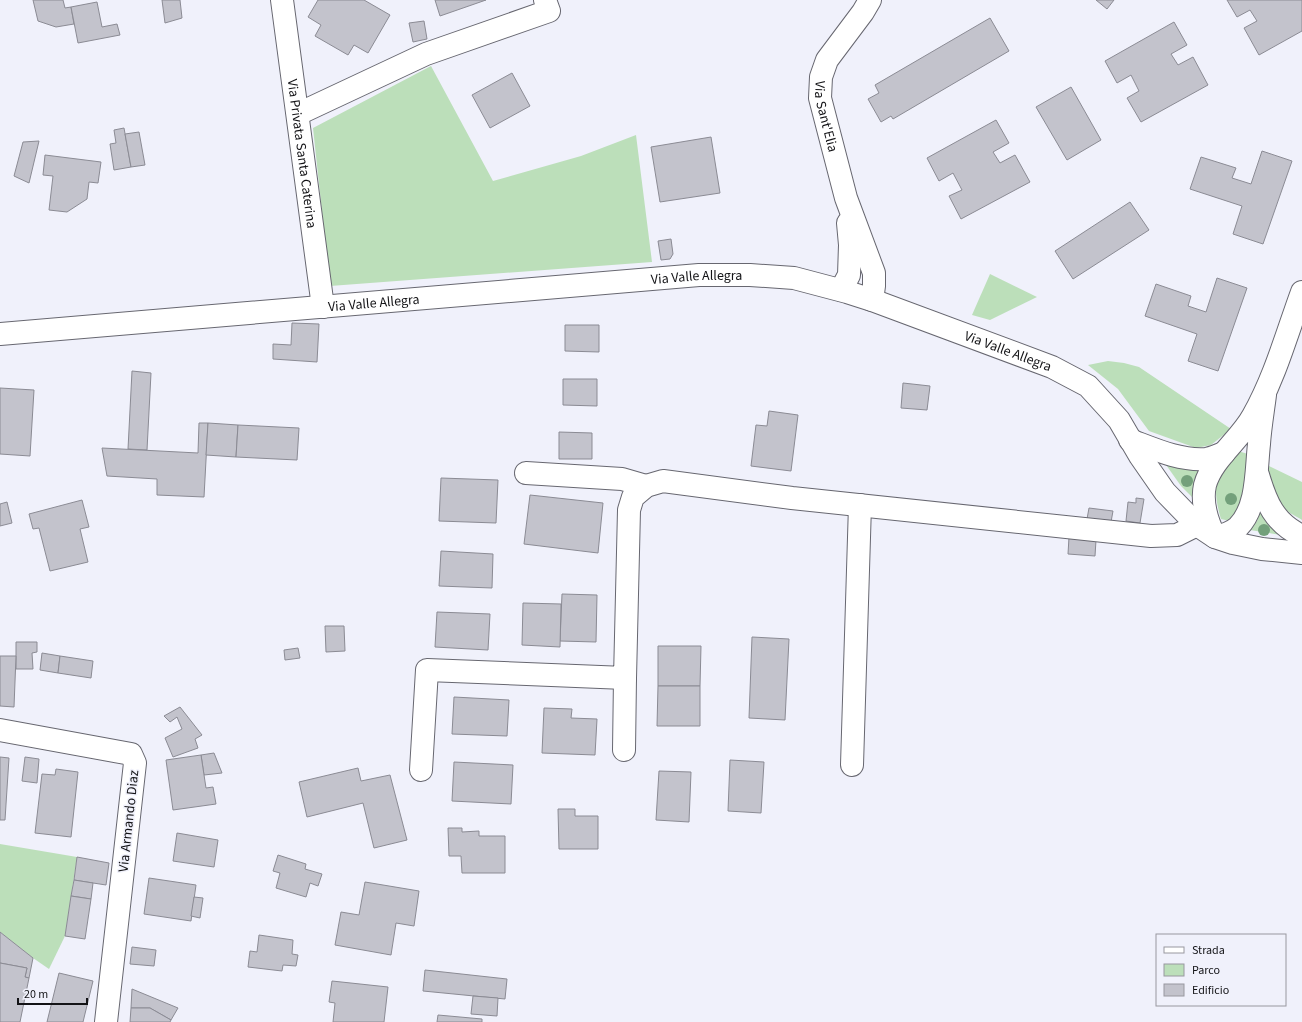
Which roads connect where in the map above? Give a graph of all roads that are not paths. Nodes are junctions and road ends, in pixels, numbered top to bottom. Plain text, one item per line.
1 (282, 0) edge
2 (546, 0) edge
3 (870, 0) edge
4 (298, 114) junction
5 (846, 198) junction
6 (841, 290) junction
7 (1302, 292) edge
8 (872, 300) junction
9 (323, 307) junction
10 (0, 334) edge
11 (1265, 395) junction
12 (1130, 440) junction
13 (1224, 453) junction
14 (1257, 472) junction
15 (526, 473) dead end
16 (646, 486) junction
17 (860, 505) junction
18 (1196, 525) junction
19 (1302, 536) edge
20 (1215, 537) junction
21 (1302, 553) edge
22 (625, 678) junction
23 (0, 730) edge
24 (624, 750) dead end
25 (852, 764) dead end
26 (421, 770) dead end
27 (106, 1022) edge

1 - 4 street, Via Privata Santa Caterina
2 - 4 street
3 - 5 street, Via Sant'Elia
4 - 9 street, Via Privata Santa Caterina
5 - 6 street
5 - 8 street
6 - 8 street, Via Valle Allegra
6 - 9 street, Via Valle Allegra
7 - 11 street
8 - 12 street, Via Valle Allegra
9 - 10 street, Via Valle Allegra
11 - 13 street
11 - 14 street
12 - 13 street
12 - 18 street, Via Valle Allegra
13 - 20 street
14 - 19 street
14 - 20 street
15 - 16 street
16 - 17 street
16 - 22 street
17 - 18 street
17 - 25 street
18 - 20 street, Via Valle Allegra
20 - 21 street, Via Valle Allegra
22 - 24 street
22 - 26 street
23 - 27 street, Via Armando Diaz

